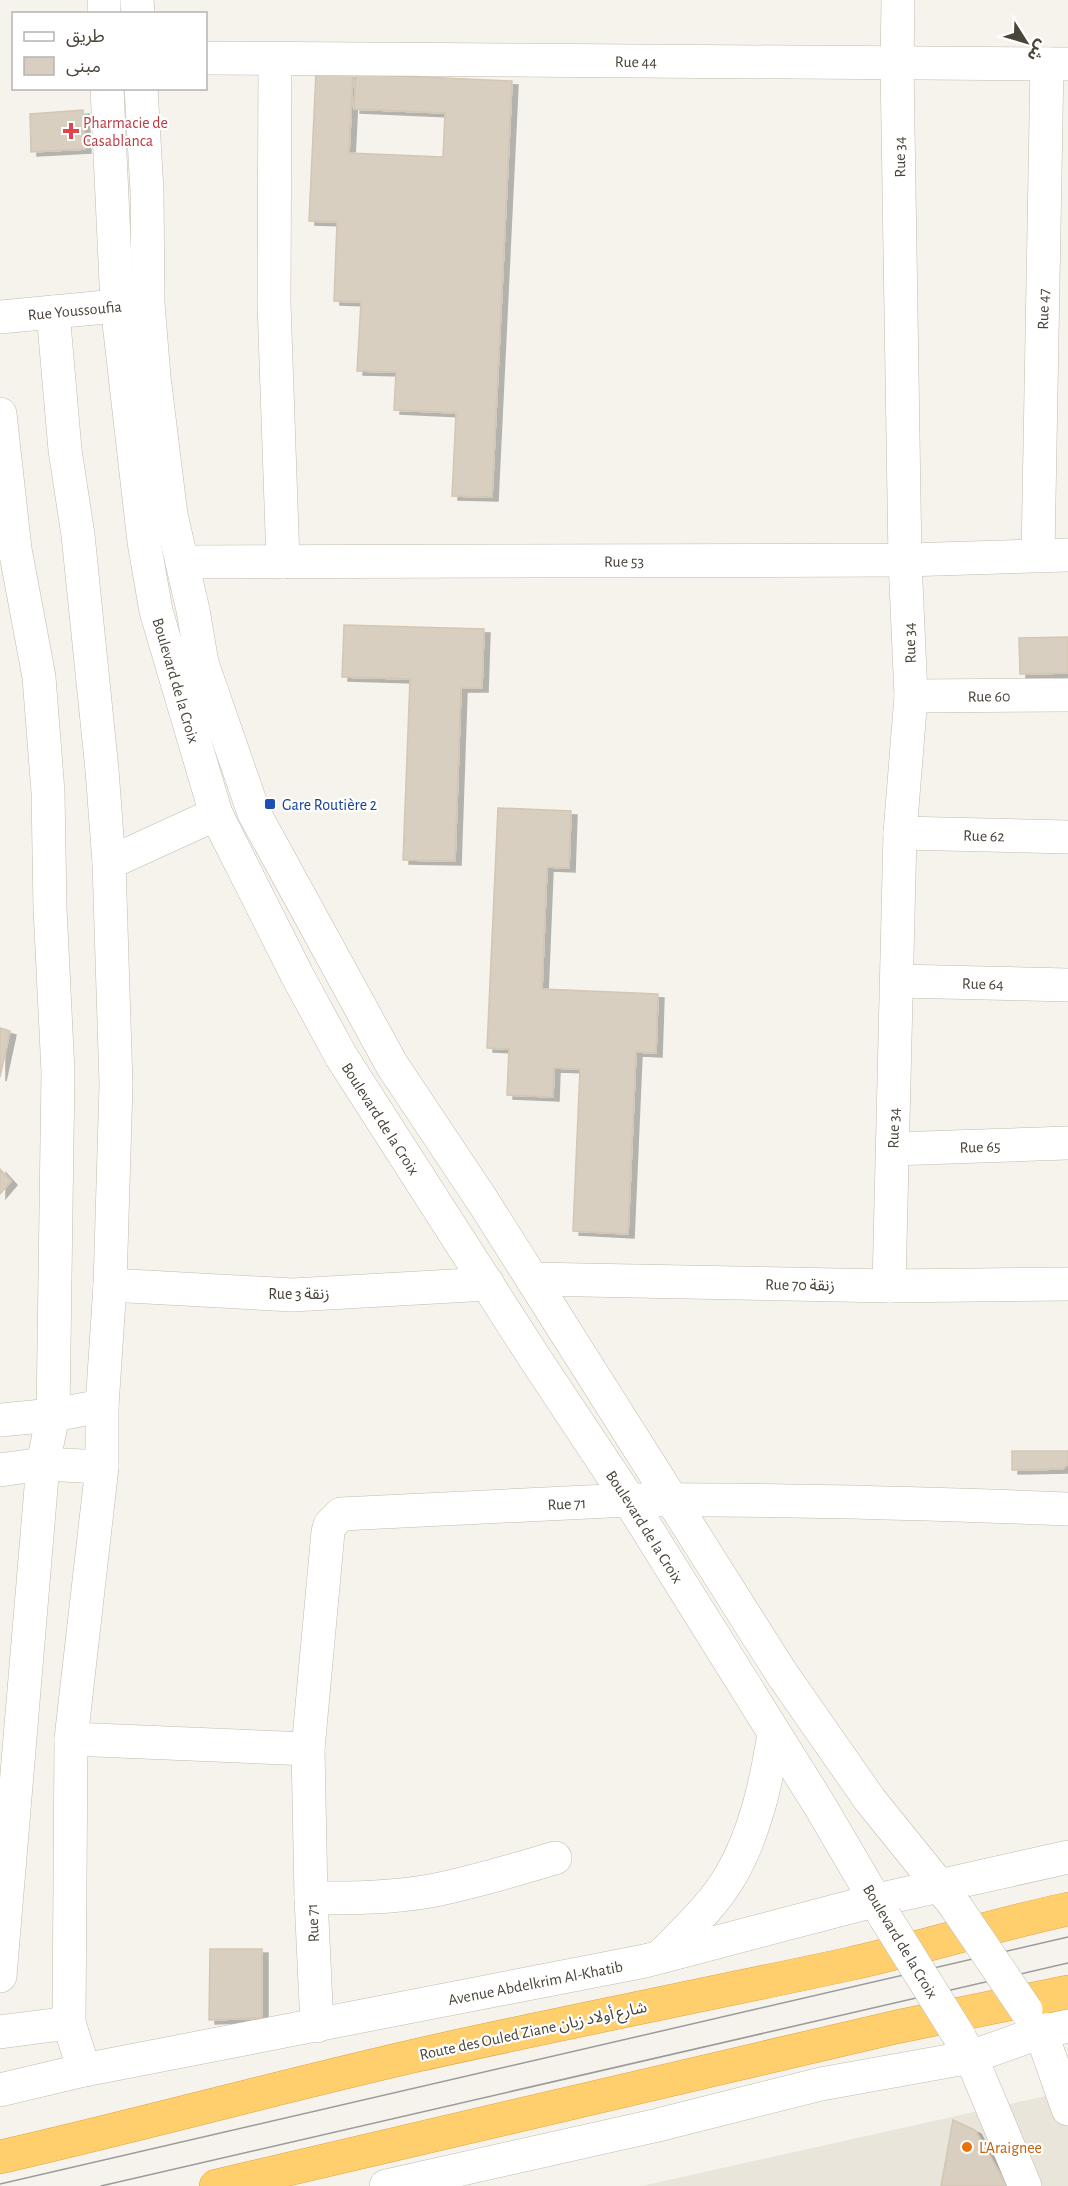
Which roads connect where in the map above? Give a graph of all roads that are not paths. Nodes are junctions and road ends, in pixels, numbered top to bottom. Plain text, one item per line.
1 (898, 0) edge
2 (207, 58) edge
3 (275, 59) junction
4 (897, 64) junction
5 (1058, 64) edge
6 (107, 90) edge
7 (141, 90) edge
8 (132, 304) junction
9 (53, 312) junction
10 (0, 317) edge
11 (0, 414) edge
12 (1053, 555) edge
13 (905, 560) junction
14 (182, 562) junction
15 (283, 562) junction
16 (1068, 695) edge
17 (911, 696) junction
18 (216, 814) junction
19 (900, 833) junction
20 (1068, 837) edge
21 (109, 863) junction
22 (897, 981) junction
23 (1068, 985) edge
24 (1068, 1143) edge
25 (893, 1149) junction
26 (532, 1279) junction
27 (488, 1284) junction
28 (1068, 1284) edge
29 (110, 1285) junction
30 (889, 1286) junction
31 (102, 1406) junction
32 (52, 1415) junction
33 (0, 1420) edge
34 (43, 1464) junction
35 (102, 1467) junction
36 (0, 1470) edge
37 (670, 1499) junction
38 (629, 1500) junction
39 (1068, 1509) edge
40 (774, 1734) junction
41 (71, 1739) junction
42 (308, 1749) junction
43 (1068, 1857) edge
44 (555, 1858) dead end
45 (947, 1895) junction
46 (311, 1898) junction
47 (881, 1909) junction
48 (1068, 1910) edge
49 (661, 1956) junction
50 (0, 1976) edge
51 (1068, 1992) edge
52 (69, 2023) junction
53 (1045, 2023) edge
54 (317, 2026) junction
55 (0, 2032) edge
56 (965, 2047) junction
57 (84, 2070) junction
58 (0, 2086) edge
59 (1068, 2109) edge
60 (0, 2157) edge
61 (395, 2185) edge
62 (216, 2186) edge
63 (1025, 2186) edge

1 - 4 street, Rue 34
2 - 3 street, Rue 44
3 - 4 street, Rue 44
3 - 15 street
4 - 5 street, Rue 44
4 - 13 street, Rue 34
5 - 12 street, Rue 47
6 - 8 street, Boulevard de la Croix
7 - 8 street, Boulevard de la Croix
8 - 9 street, Rue Youssoufia
8 - 14 street, Boulevard de la Croix
8 - 18 street, Boulevard de la Croix
9 - 10 street, Rue Youssoufia
9 - 21 street
11 - 32 street
12 - 13 street, Rue 53
13 - 15 street, Rue 53
13 - 17 street, Rue 34
14 - 15 street, Rue 53
14 - 26 street, Boulevard de la Croix
16 - 17 street, Rue 60
17 - 19 street, Rue 34
18 - 21 street
18 - 27 street, Boulevard de la Croix
19 - 20 street, Rue 62
19 - 22 street, Rue 34
21 - 29 street
22 - 23 street, Rue 64
22 - 25 street, Rue 34
24 - 25 street, Rue 65
25 - 30 street, Rue 34
26 - 30 street, Rue 70 زنقة
26 - 37 street, Boulevard de la Croix
27 - 29 street, Rue 3 زنقة
27 - 38 street, Boulevard de la Croix
28 - 30 street, Rue 70 زنقة
29 - 31 street
31 - 32 street
31 - 35 street
32 - 33 street
32 - 34 street
34 - 35 street
34 - 36 street
34 - 50 street
35 - 41 street
37 - 38 street, Rue 71
37 - 39 street, Rue 71
37 - 45 street, Boulevard de la Croix
38 - 40 street, Boulevard de la Croix
38 - 42 street, Rue 71
40 - 47 street, Boulevard de la Croix
40 - 49 street
41 - 42 street
41 - 52 street
42 - 46 street, Rue 71
43 - 45 street, Avenue Abdelkrim Al-Khatib
44 - 46 street
45 - 47 street, Avenue Abdelkrim Al-Khatib
45 - 53 street, Boulevard de la Croix, bridge
46 - 54 street, Rue 71
47 - 49 street, Avenue Abdelkrim Al-Khatib
47 - 56 street, Boulevard de la Croix, bridge
48 - 60 highway, Route des Ouled Ziane شارع أولاد زيان
49 - 54 street, Avenue Abdelkrim Al-Khatib
51 - 62 highway
52 - 55 street
52 - 57 street
53 - 56 street
53 - 59 street, Boulevard de la Croix
54 - 57 street, Avenue Abdelkrim Al-Khatib
56 - 61 street
56 - 63 street, Boulevard de la Croix
57 - 58 street, Avenue Abdelkrim Al-Khatib

